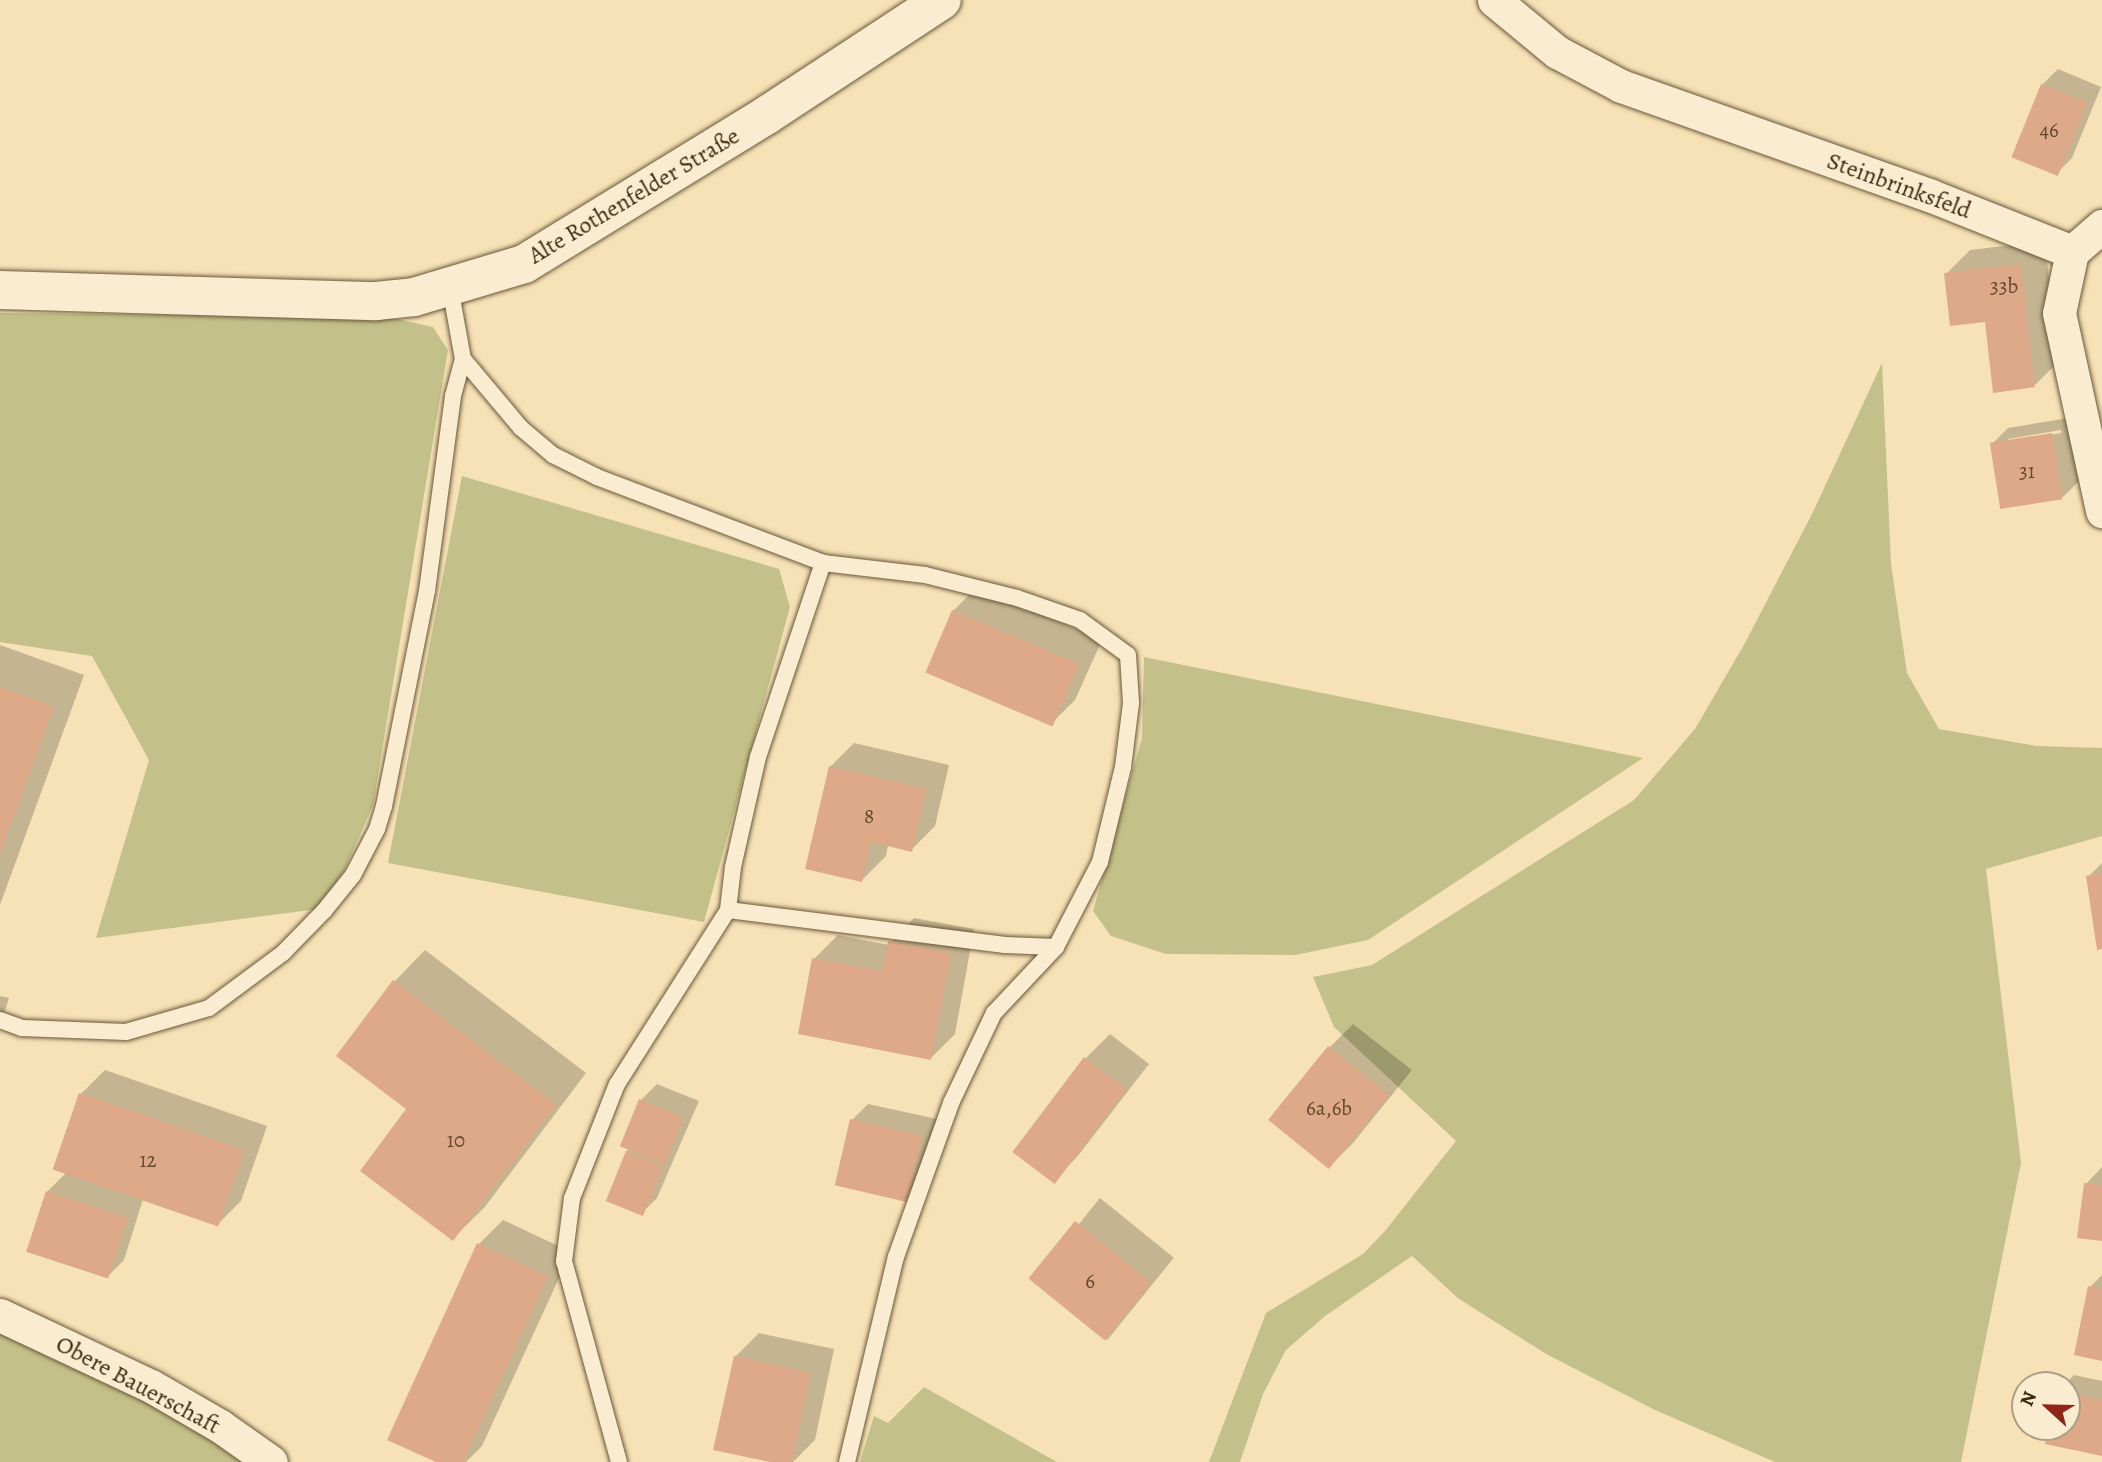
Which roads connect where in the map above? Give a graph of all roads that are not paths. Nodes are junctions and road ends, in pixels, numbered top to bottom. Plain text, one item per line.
1 (942, 0) edge
2 (1494, 0) edge
3 (2102, 226) edge
4 (2072, 252) junction
5 (450, 287) junction
6 (0, 289) edge
7 (463, 359) junction
8 (2102, 511) edge
9 (823, 563) junction
10 (729, 910) junction
11 (1056, 947) junction
12 (0, 1020) edge
13 (0, 1315) edge
14 (271, 1462) edge
15 (619, 1462) edge
16 (847, 1462) edge

1 - 5 street, Alte Rothenfelder Straße
2 - 4 street, Steinbrinksfeld
3 - 4 street
4 - 8 street
5 - 6 street, Alte Rothenfelder Straße
5 - 7 lane
7 - 9 lane
7 - 12 lane
9 - 10 lane
9 - 11 lane
10 - 11 lane
10 - 15 lane
11 - 16 lane
13 - 14 street, Obere Bauerschaft

